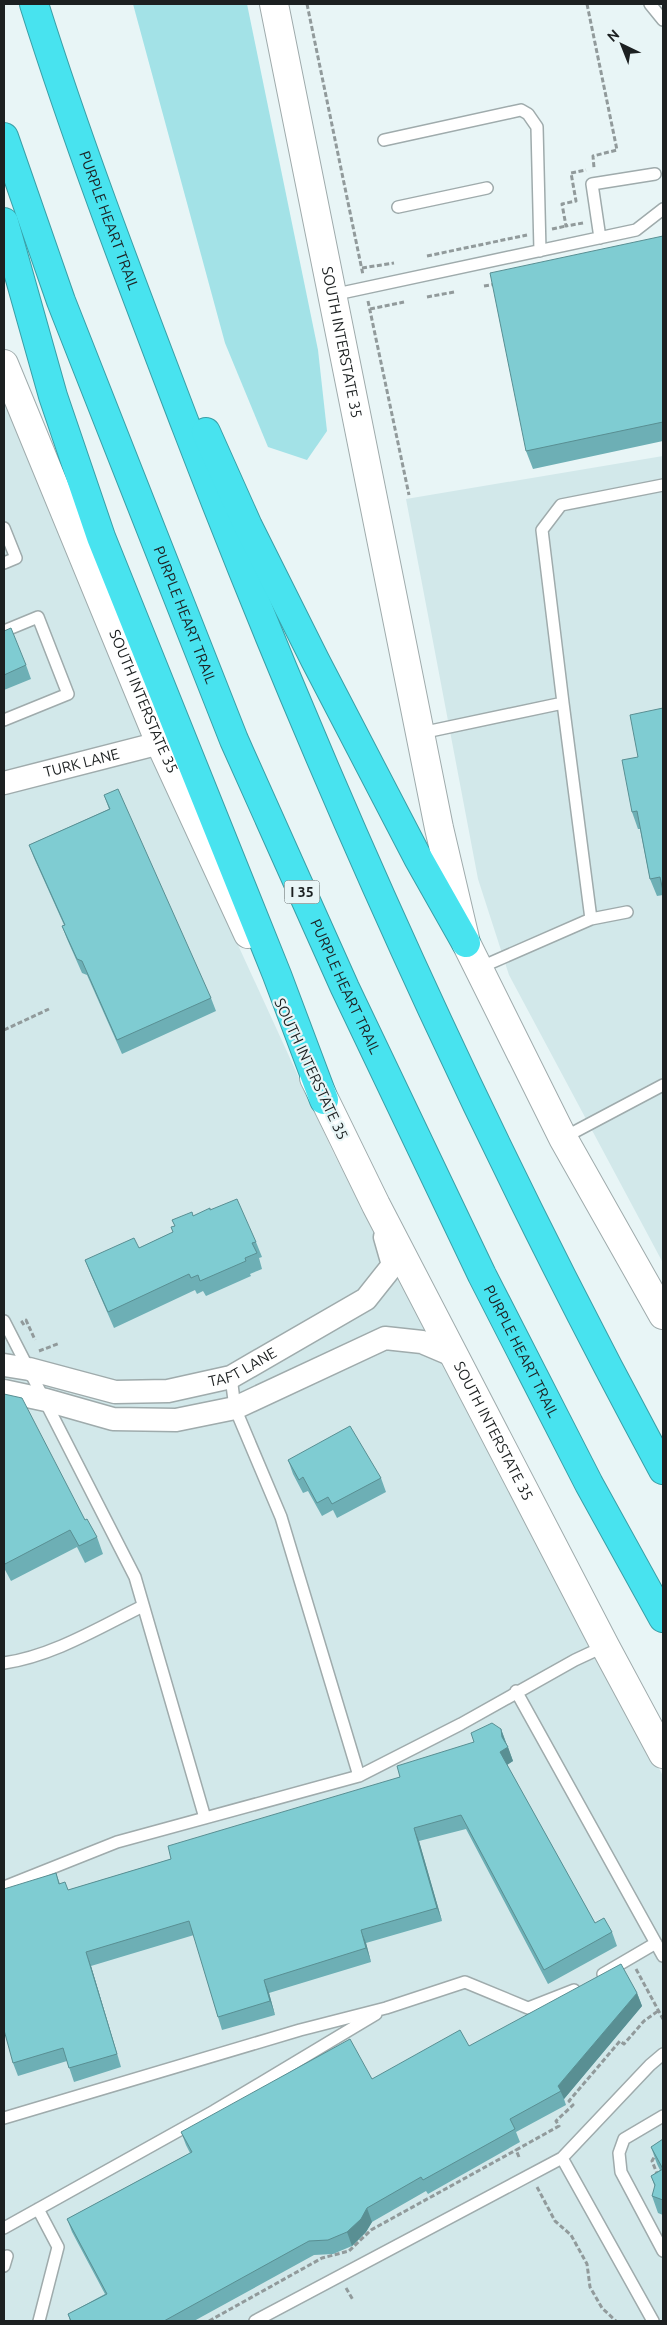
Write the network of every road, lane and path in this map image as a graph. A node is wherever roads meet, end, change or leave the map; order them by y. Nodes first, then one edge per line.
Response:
1 (34, 4) edge
2 (274, 4) edge
3 (307, 4) edge
4 (587, 4) edge
5 (650, 4) edge
6 (663, 20) edge
7 (4, 137) edge
8 (384, 140) dead end
9 (656, 174) dead end
10 (487, 188) dead end
11 (398, 206) dead end
12 (663, 209) edge
13 (4, 222) edge
14 (583, 223) dead end
15 (566, 226) junction
16 (539, 232) junction
17 (600, 238) junction
18 (540, 251) junction
19 (427, 256) dead end
20 (121, 257) junction
21 (394, 263) dead end
22 (362, 268) junction
23 (362, 273) dead end
24 (503, 282) edge
25 (484, 286) dead end
26 (454, 292) dead end
27 (332, 296) junction
28 (427, 297) dead end
29 (404, 302) dead end
30 (4, 364) edge
31 (663, 485) edge
32 (409, 496) dead end
33 (4, 528) edge
34 (4, 563) edge
35 (4, 631) edge
36 (563, 703) junction
37 (4, 720) edge
38 (421, 733) junction
39 (160, 743) junction
40 (4, 783) edge
41 (627, 912) dead end
42 (590, 919) junction
43 (466, 943) junction
44 (479, 968) junction
45 (49, 1009) dead end
46 (4, 1030) edge
47 (663, 1085) edge
48 (324, 1100) junction
49 (563, 1138) junction
50 (376, 1205) junction
51 (663, 1315) edge
52 (4, 1321) edge
53 (35, 1340) dead end
54 (60, 1343) dead end
55 (32, 1344) dead end
56 (455, 1356) junction
57 (31, 1360) junction
58 (4, 1365) edge
59 (230, 1377) junction
60 (4, 1391) edge
61 (46, 1400) junction
62 (235, 1408) junction
63 (663, 1470) edge
64 (143, 1606) junction
65 (663, 1618) edge
66 (605, 1646) junction
67 (4, 1662) edge
68 (516, 1691) junction
69 (663, 1754) edge
70 (359, 1776) junction
71 (205, 1818) junction
72 (4, 1887) edge
73 (656, 1943) junction
74 (663, 1956) edge
75 (634, 1965) dead end
76 (386, 2008) junction
77 (658, 2011) junction
78 (663, 2019) edge
79 (663, 2054) edge
80 (663, 2116) edge
81 (4, 2118) edge
82 (663, 2148) edge
83 (516, 2150) junction
84 (519, 2157) dead end
85 (562, 2158) junction
86 (660, 2179) edge
87 (533, 2182) dead end
88 (38, 2209) junction
89 (4, 2228) edge
90 (663, 2251) edge
91 (328, 2257) junction
92 (331, 2262) dead end
93 (344, 2285) dead end
94 (353, 2300) dead end
95 (39, 2321) edge
96 (209, 2321) edge
97 (255, 2321) edge
98 (616, 2321) edge
99 (653, 2321) edge

1 - 20 highway, PURPLE HEART TRAIL
2 - 27 main road, SOUTH INTERSTATE 35
3 - 22 path
4 - 15 path
5 - 6 lane
7 - 65 highway, PURPLE HEART TRAIL / I 35
8 - 16 lane
9 - 17 lane
10 - 11 lane
12 - 17 lane
13 - 48 highway
14 - 15 path
15 - 16 path
16 - 18 lane
16 - 19 path
17 - 18 lane
18 - 27 lane
20 - 43 highway
20 - 63 highway, PURPLE HEART TRAIL
21 - 22 path
22 - 23 path
24 - 25 path
26 - 28 path
27 - 38 main road, SOUTH INTERSTATE 35
29 - 32 path
30 - 39 main road, SOUTH INTERSTATE 35
31 - 36 lane
33 - 34 lane
35 - 37 lane
36 - 38 lane
36 - 42 lane
38 - 43 main road, SOUTH INTERSTATE 35
39 - 40 street, TURK LANE
39 - 48 main road, SOUTH INTERSTATE 35
41 - 42 lane
42 - 44 lane
43 - 44 main road, SOUTH INTERSTATE 35
44 - 49 main road, SOUTH INTERSTATE 35
45 - 46 path
47 - 49 lane
48 - 50 main road, SOUTH INTERSTATE 35
49 - 51 main road, SOUTH INTERSTATE 35
50 - 56 main road, SOUTH INTERSTATE 35
50 - 59 street, TAFT LANE
52 - 57 lane
53 - 55 path
54 - 57 path
56 - 62 street
56 - 66 main road, SOUTH INTERSTATE 35
57 - 58 street, TAFT LANE
57 - 59 street, TAFT LANE
57 - 61 lane
59 - 62 lane
60 - 61 street
61 - 62 street
61 - 64 lane
62 - 70 lane
64 - 67 lane
64 - 71 lane
66 - 68 lane
66 - 69 main road, SOUTH INTERSTATE 35
68 - 70 lane
68 - 73 lane
70 - 71 lane
71 - 72 lane
73 - 74 lane
73 - 76 lane
75 - 77 path
76 - 81 lane
76 - 88 lane
77 - 78 path
77 - 83 path
79 - 85 lane
80 - 90 lane
82 - 86 path
83 - 84 path
83 - 91 path
85 - 97 lane
85 - 99 lane
87 - 98 path
88 - 89 lane
88 - 95 lane
91 - 92 path
91 - 96 path
93 - 94 path

